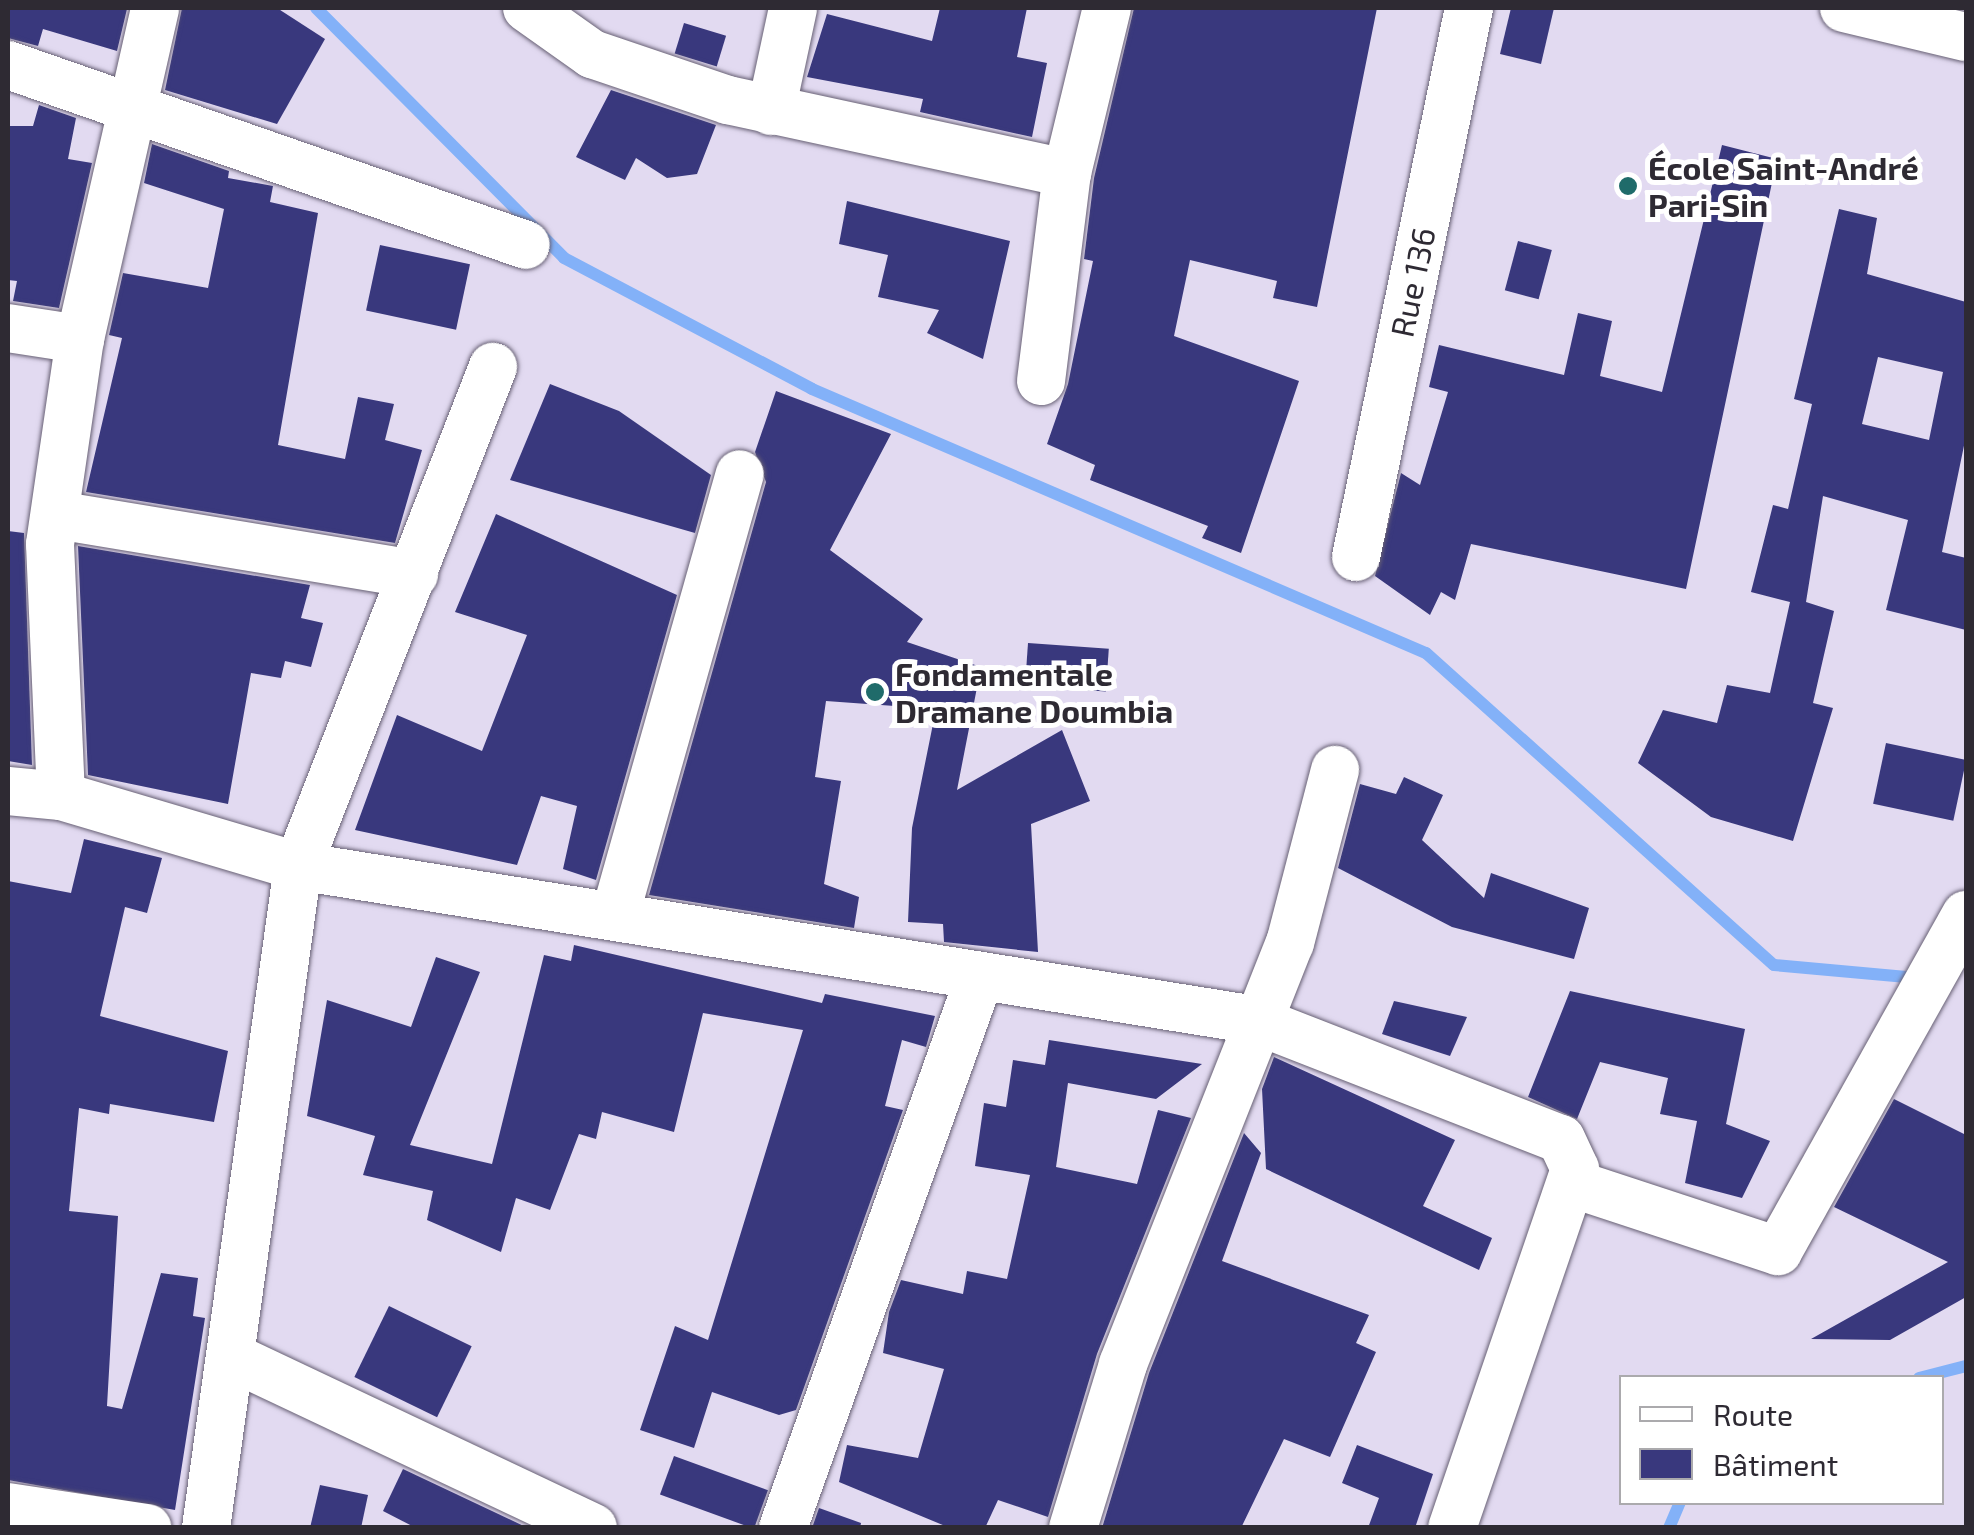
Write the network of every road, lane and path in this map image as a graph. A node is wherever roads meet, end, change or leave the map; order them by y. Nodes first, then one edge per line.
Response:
1 (155, 8) edge
2 (527, 8) edge
3 (793, 8) edge
4 (1107, 8) edge
5 (1469, 8) edge
6 (1844, 8) edge
7 (1966, 37) edge
8 (8, 65) edge
9 (135, 105) junction
10 (771, 111) junction
11 (1067, 173) junction
12 (526, 245) dead end
13 (8, 328) edge
14 (80, 339) junction
15 (493, 367) dead end
16 (1041, 381) dead end
17 (740, 474) dead end
18 (57, 514) junction
19 (1356, 557) dead end
20 (414, 574) junction
21 (1336, 770) dead end
22 (8, 791) edge
23 (61, 796) junction
24 (298, 866) junction
25 (615, 915) junction
26 (1966, 915) edge
27 (980, 979) junction
28 (1254, 1020) junction
29 (1571, 1184) junction
30 (234, 1358) junction
31 (8, 1507) edge
32 (147, 1528) edge
33 (206, 1528) edge
34 (593, 1528) edge
35 (783, 1528) edge
36 (1074, 1528) edge
37 (1452, 1528) edge

1 - 9 street
2 - 10 street
3 - 10 street
4 - 11 street
5 - 19 street, Rue 136
6 - 7 street
8 - 9 street
9 - 12 street
9 - 14 street
10 - 11 street
11 - 16 street
13 - 14 street
14 - 18 street
15 - 20 street
17 - 25 street
18 - 20 street
18 - 23 street
20 - 24 street
21 - 28 street
22 - 23 street
23 - 24 street
24 - 25 street
24 - 30 street
25 - 27 street
26 - 29 street
27 - 28 street
27 - 35 street
28 - 29 street
28 - 36 street
29 - 37 street
30 - 33 street
30 - 34 street
31 - 32 street

